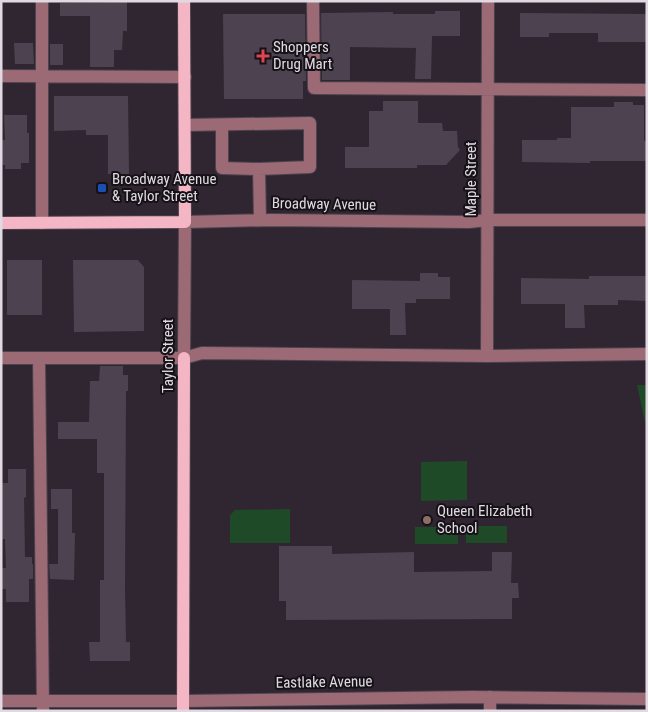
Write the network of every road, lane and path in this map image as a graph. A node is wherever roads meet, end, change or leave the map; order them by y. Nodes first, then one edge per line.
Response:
1 (42, 1) edge
2 (184, 1) edge
3 (313, 1) edge
4 (488, 1) edge
5 (1, 76) edge
6 (43, 76) junction
7 (185, 77) junction
8 (488, 90) junction
9 (647, 90) edge
10 (185, 125) junction
11 (222, 125) junction
12 (259, 169) junction
13 (260, 220) junction
14 (487, 220) junction
15 (647, 220) edge
16 (185, 222) junction
17 (1, 223) edge
18 (42, 223) junction
19 (647, 354) edge
20 (486, 356) junction
21 (1, 358) edge
22 (39, 358) junction
23 (184, 358) junction
24 (490, 697) junction
25 (647, 699) edge
26 (1, 700) edge
27 (339, 704) edge
28 (43, 705) edge
29 (626, 705) edge
30 (183, 706) edge
31 (490, 711) edge

1 - 6 street
2 - 7 main road, Taylor Street
3 - 8 street
4 - 8 street, Maple Street
5 - 6 street
6 - 7 street
6 - 18 street
7 - 10 main road, Taylor Street
8 - 9 street
8 - 14 street, Maple Street
10 - 11 street
10 - 16 main road, Taylor Street
11 - 12 street
11 - 12 street
12 - 13 street
13 - 14 street, Broadway Avenue
13 - 16 street, Broadway Avenue
14 - 15 street, Broadway Avenue
14 - 20 street, Maple Street
16 - 18 main road, Broadway Avenue
16 - 23 street, Taylor Street
17 - 18 main road, Broadway Avenue
19 - 20 street
20 - 23 street
21 - 22 street
22 - 23 street
22 - 28 street
23 - 30 main road, Taylor Street
24 - 27 street, Eastlake Avenue
24 - 29 street, Eastlake Avenue
24 - 31 street
25 - 29 street, Eastlake Avenue
26 - 28 street, Eastlake Avenue
27 - 30 street, Eastlake Avenue
28 - 30 street, Eastlake Avenue

